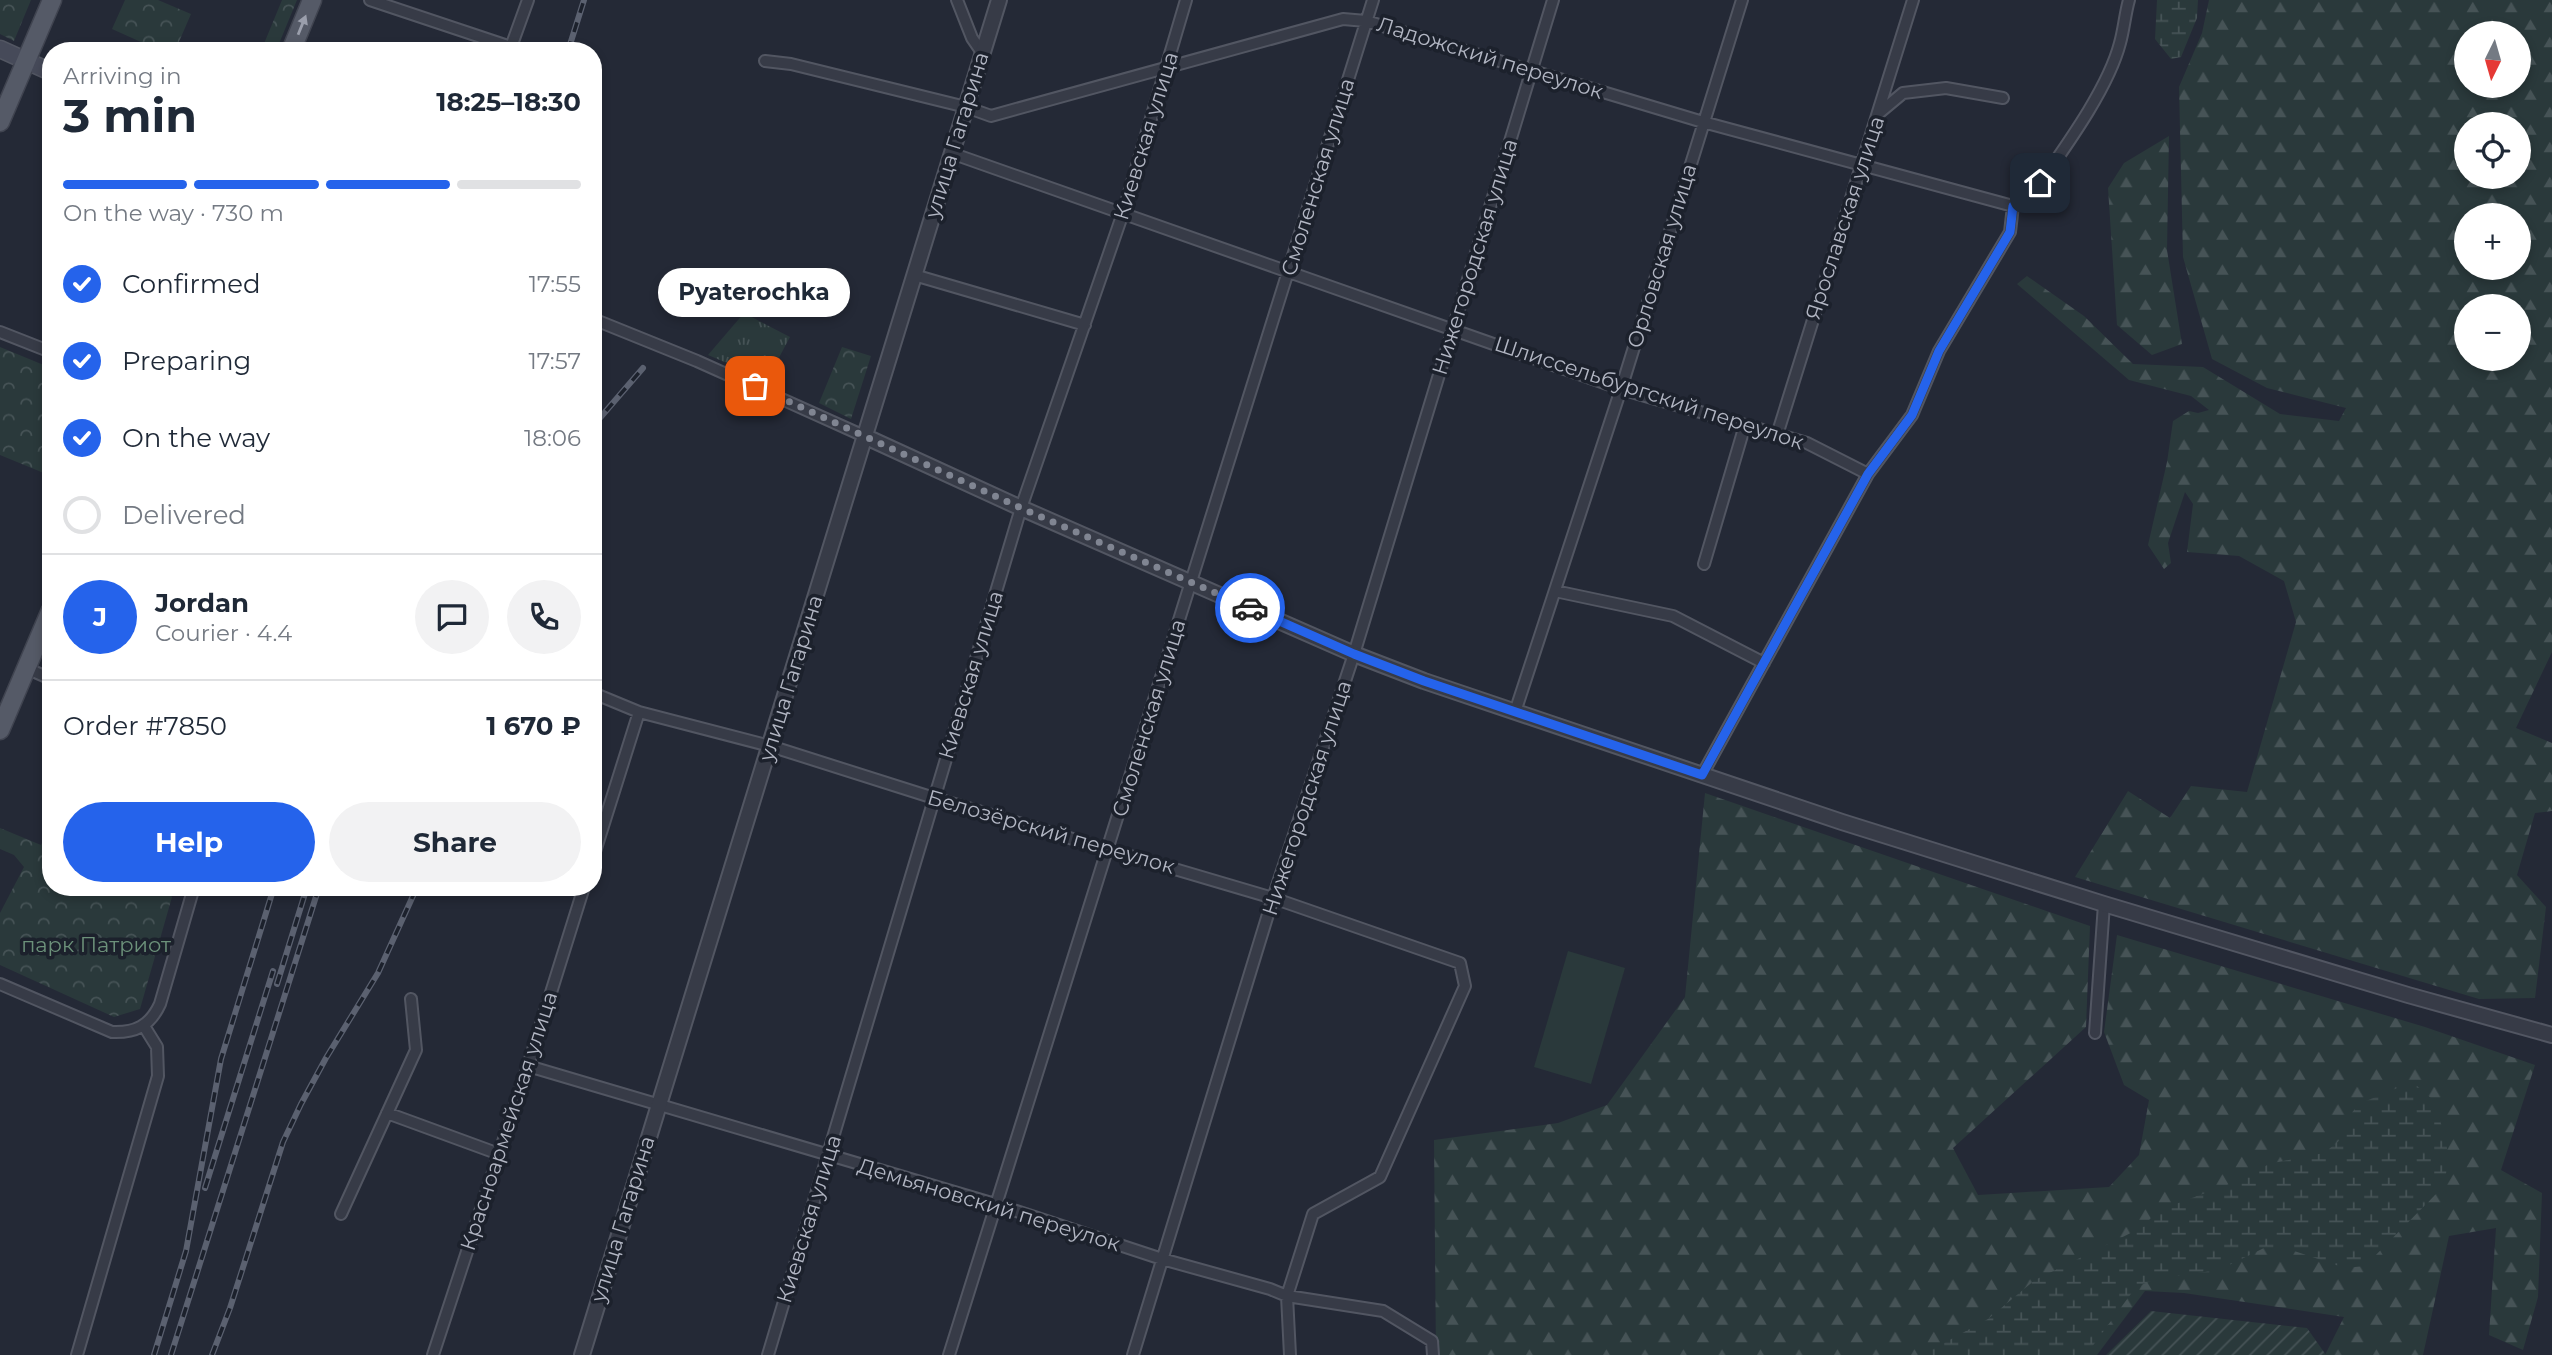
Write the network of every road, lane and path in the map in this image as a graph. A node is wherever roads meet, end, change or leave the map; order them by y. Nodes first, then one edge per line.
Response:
1 (52, 0) edge
2 (312, 0) edge
3 (370, 0) edge
4 (528, 0) edge
5 (957, 0) edge
6 (999, 0) edge
7 (1186, 0) edge
8 (1373, 0) edge
9 (1553, 0) edge
10 (1742, 0) edge
11 (1913, 0) edge
12 (2129, 0) edge
13 (1366, 21) junction
14 (295, 42) edge
15 (495, 42) edge
16 (512, 42) edge
17 (0, 49) edge
18 (983, 54) junction
19 (765, 61) dead end
20 (27, 62) junction
21 (42, 68) edge
22 (1167, 68) junction
23 (1531, 69) junction
24 (2003, 98) dead end
25 (966, 107) junction
26 (1878, 113) junction
27 (0, 122) edge
28 (1703, 122) junction
29 (951, 153) junction
30 (1861, 166) junction
31 (2013, 206) junction
32 (1123, 213) junction
33 (1289, 272) junction
34 (914, 275) junction
35 (602, 323) edge
36 (1085, 325) junction
37 (1454, 329) junction
38 (0, 332) edge
39 (42, 348) edge
40 (1621, 389) junction
41 (1745, 425) junction
42 (1777, 435) junction
43 (864, 436) junction
44 (1868, 474) junction
45 (1021, 508) junction
46 (1704, 564) dead end
47 (1191, 582) junction
48 (1555, 591) junction
49 (42, 631) edge
50 (1354, 654) junction
51 (1764, 663) junction
52 (26, 668) junction
53 (42, 675) edge
54 (602, 697) edge
55 (639, 712) junction
56 (1515, 712) junction
57 (0, 730) edge
58 (770, 746) junction
59 (1702, 775) junction
60 (934, 798) junction
61 (602, 829) edge
62 (1108, 849) junction
63 (191, 896) edge
64 (581, 896) edge
65 (1273, 898) junction
66 (2104, 904) junction
67 (0, 984) edge
68 (411, 999) dead end
69 (145, 1026) junction
70 (2095, 1033) dead end
71 (2552, 1035) edge
72 (528, 1066) junction
73 (658, 1105) junction
74 (387, 1113) junction
75 (499, 1154) junction
76 (828, 1156) junction
77 (995, 1204) junction
78 (341, 1214) dead end
79 (1162, 1259) junction
80 (1287, 1296) junction
81 (77, 1355) edge
82 (433, 1355) edge
83 (582, 1355) edge
84 (768, 1355) edge
85 (949, 1355) edge
86 (1133, 1355) edge
87 (1290, 1355) edge
88 (1433, 1355) edge

1 - 20 main road
14 -> 2 main road
3 - 15 street
4 - 16 street
5 - 18 street
6 - 18 street, улица Гагарина
7 - 22 street, Киевская улица
8 - 13 street, Смоленская улица
9 - 23 street, Нижегородская улица
10 - 28 street, Орловская улица
11 - 26 street, Ярославская улица
12 - 31 street
13 - 22 street, Ладожский переулок
13 - 23 street, Ладожский переулок
13 - 33 street, Смоленская улица
17 - 20 main road
18 - 25 street, улица Гагарина
19 - 25 street, Ладожский переулок
20 - 21 main road
20 - 27 main road
22 - 25 street, Ладожский переулок
22 - 32 street, Киевская улица
23 - 28 street, Ладожский переулок
23 - 37 street, Нижегородская улица
24 - 26 street
25 - 29 street, улица Гагарина
26 - 30 street, Ярославская улица
28 - 30 street, Ладожский переулок
28 - 40 street, Орловская улица
29 - 32 street, Шлиссельбургский переулок
29 - 34 street, улица Гагарина
30 - 31 street, Ладожский переулок
30 - 42 street, Ярославская улица
31 - 44 street
32 - 33 street, Шлиссельбургский переулок
32 - 36 street, Киевская улица
33 - 37 street, Шлиссельбургский переулок
33 - 47 street, Смоленская улица
34 - 36 street
34 - 43 street, улица Гагарина
35 - 43 street
36 - 45 street, Киевская улица
37 - 40 street, Шлиссельбургский переулок
37 - 50 street, Нижегородская улица
38 - 39 street
40 - 41 street, Шлиссельбургский переулок
40 - 48 street, Орловская улица
41 - 42 street, Шлиссельбургский переулок
41 - 46 street
42 - 44 street, Шлиссельбургский переулок
43 - 45 street
43 - 58 street, улица Гагарина
44 - 51 street
45 - 47 street
45 - 60 street, Киевская улица
47 - 50 street
47 - 62 street, Смоленская улица
48 - 51 street
48 - 56 street, Орловская улица
49 - 52 main road
50 - 56 street
50 - 65 street, Нижегородская улица
51 - 59 street
52 - 53 street
52 - 57 main road
54 - 55 street, Белозёрский переулок
55 - 58 street, Белозёрский переулок
55 - 61 street
56 - 59 street
58 - 60 street, Белозёрский переулок
58 - 73 street, улица Гагарина
59 - 66 street
60 - 62 street, Белозёрский переулок
60 - 76 street, Киевская улица
62 - 65 street, Белозёрский переулок
62 - 77 street, Смоленская улица
63 - 69 street
64 - 72 street, Красноармейская улица
65 - 79 street, Нижегородская улица
65 - 80 street, Белозёрский переулок
66 - 70 street
66 - 71 street
67 - 69 street
68 - 74 street
69 - 81 street
72 - 73 street, Демьяновский переулок
72 - 75 street, Красноармейская улица
73 - 76 street, Демьяновский переулок
73 - 83 street, улица Гагарина
74 - 75 street
74 - 78 street
75 - 82 street, Красноармейская улица
76 - 77 street, Демьяновский переулок
76 - 84 street, Киевская улица
77 - 79 street, Демьяновский переулок
77 - 85 street, Смоленская улица
79 - 80 street, Демьяновский переулок
79 - 86 street, Нижегородская улица
80 - 87 street
80 - 88 street, Демьяновский переулок

